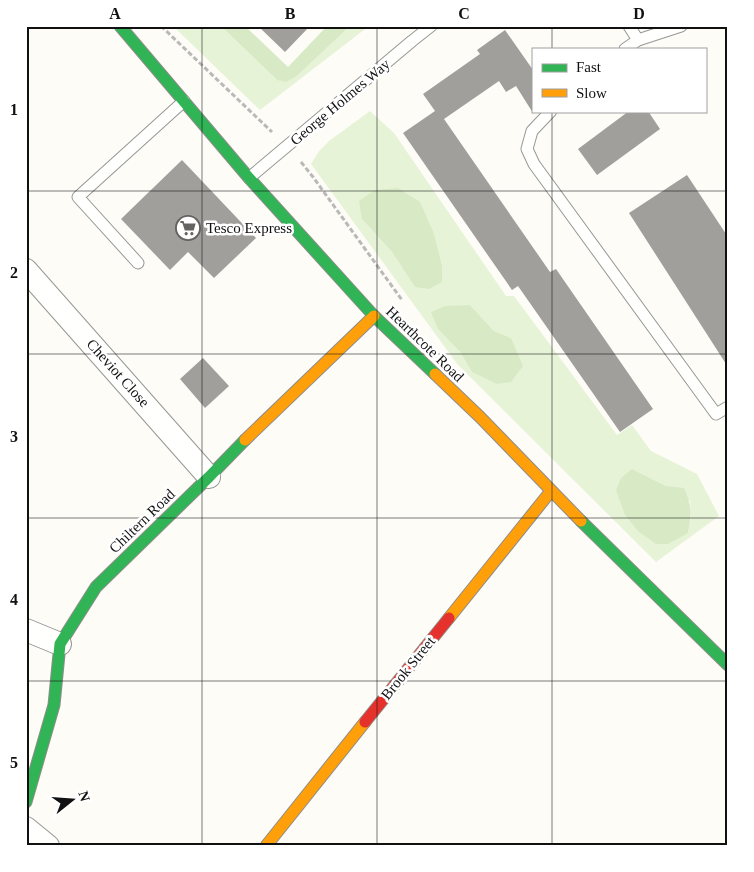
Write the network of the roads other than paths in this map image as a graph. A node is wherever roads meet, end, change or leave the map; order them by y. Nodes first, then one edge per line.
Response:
1 (120, 26) edge
2 (431, 26) edge
3 (629, 26) edge
4 (681, 26) edge
5 (638, 40) junction
6 (626, 48) edge
7 (184, 102) junction
8 (550, 112) edge
9 (249, 178) junction
10 (138, 263) dead end
11 (26, 270) edge
12 (374, 316) junction
13 (728, 407) edge
14 (209, 476) junction
15 (551, 491) junction
16 (26, 630) edge
17 (60, 644) junction
18 (728, 665) edge
19 (26, 802) edge
20 (26, 828) edge
21 (48, 846) edge
22 (266, 846) edge

1 - 7 street, Hearthcote Road
2 - 9 lane, George Holmes Way
3 - 5 lane
4 - 5 lane
5 - 6 lane
7 - 9 street, Hearthcote Road
7 - 10 lane
8 - 13 lane
9 - 12 street, Hearthcote Road
11 - 14 street, Cheviot Close
12 - 14 street, Chiltern Road
12 - 15 street, Hearthcote Road
14 - 17 street, Chiltern Road
15 - 18 street, Hearthcote Road
15 - 22 street, Brook Street
16 - 17 street
17 - 19 street, Chiltern Road
20 - 21 street

